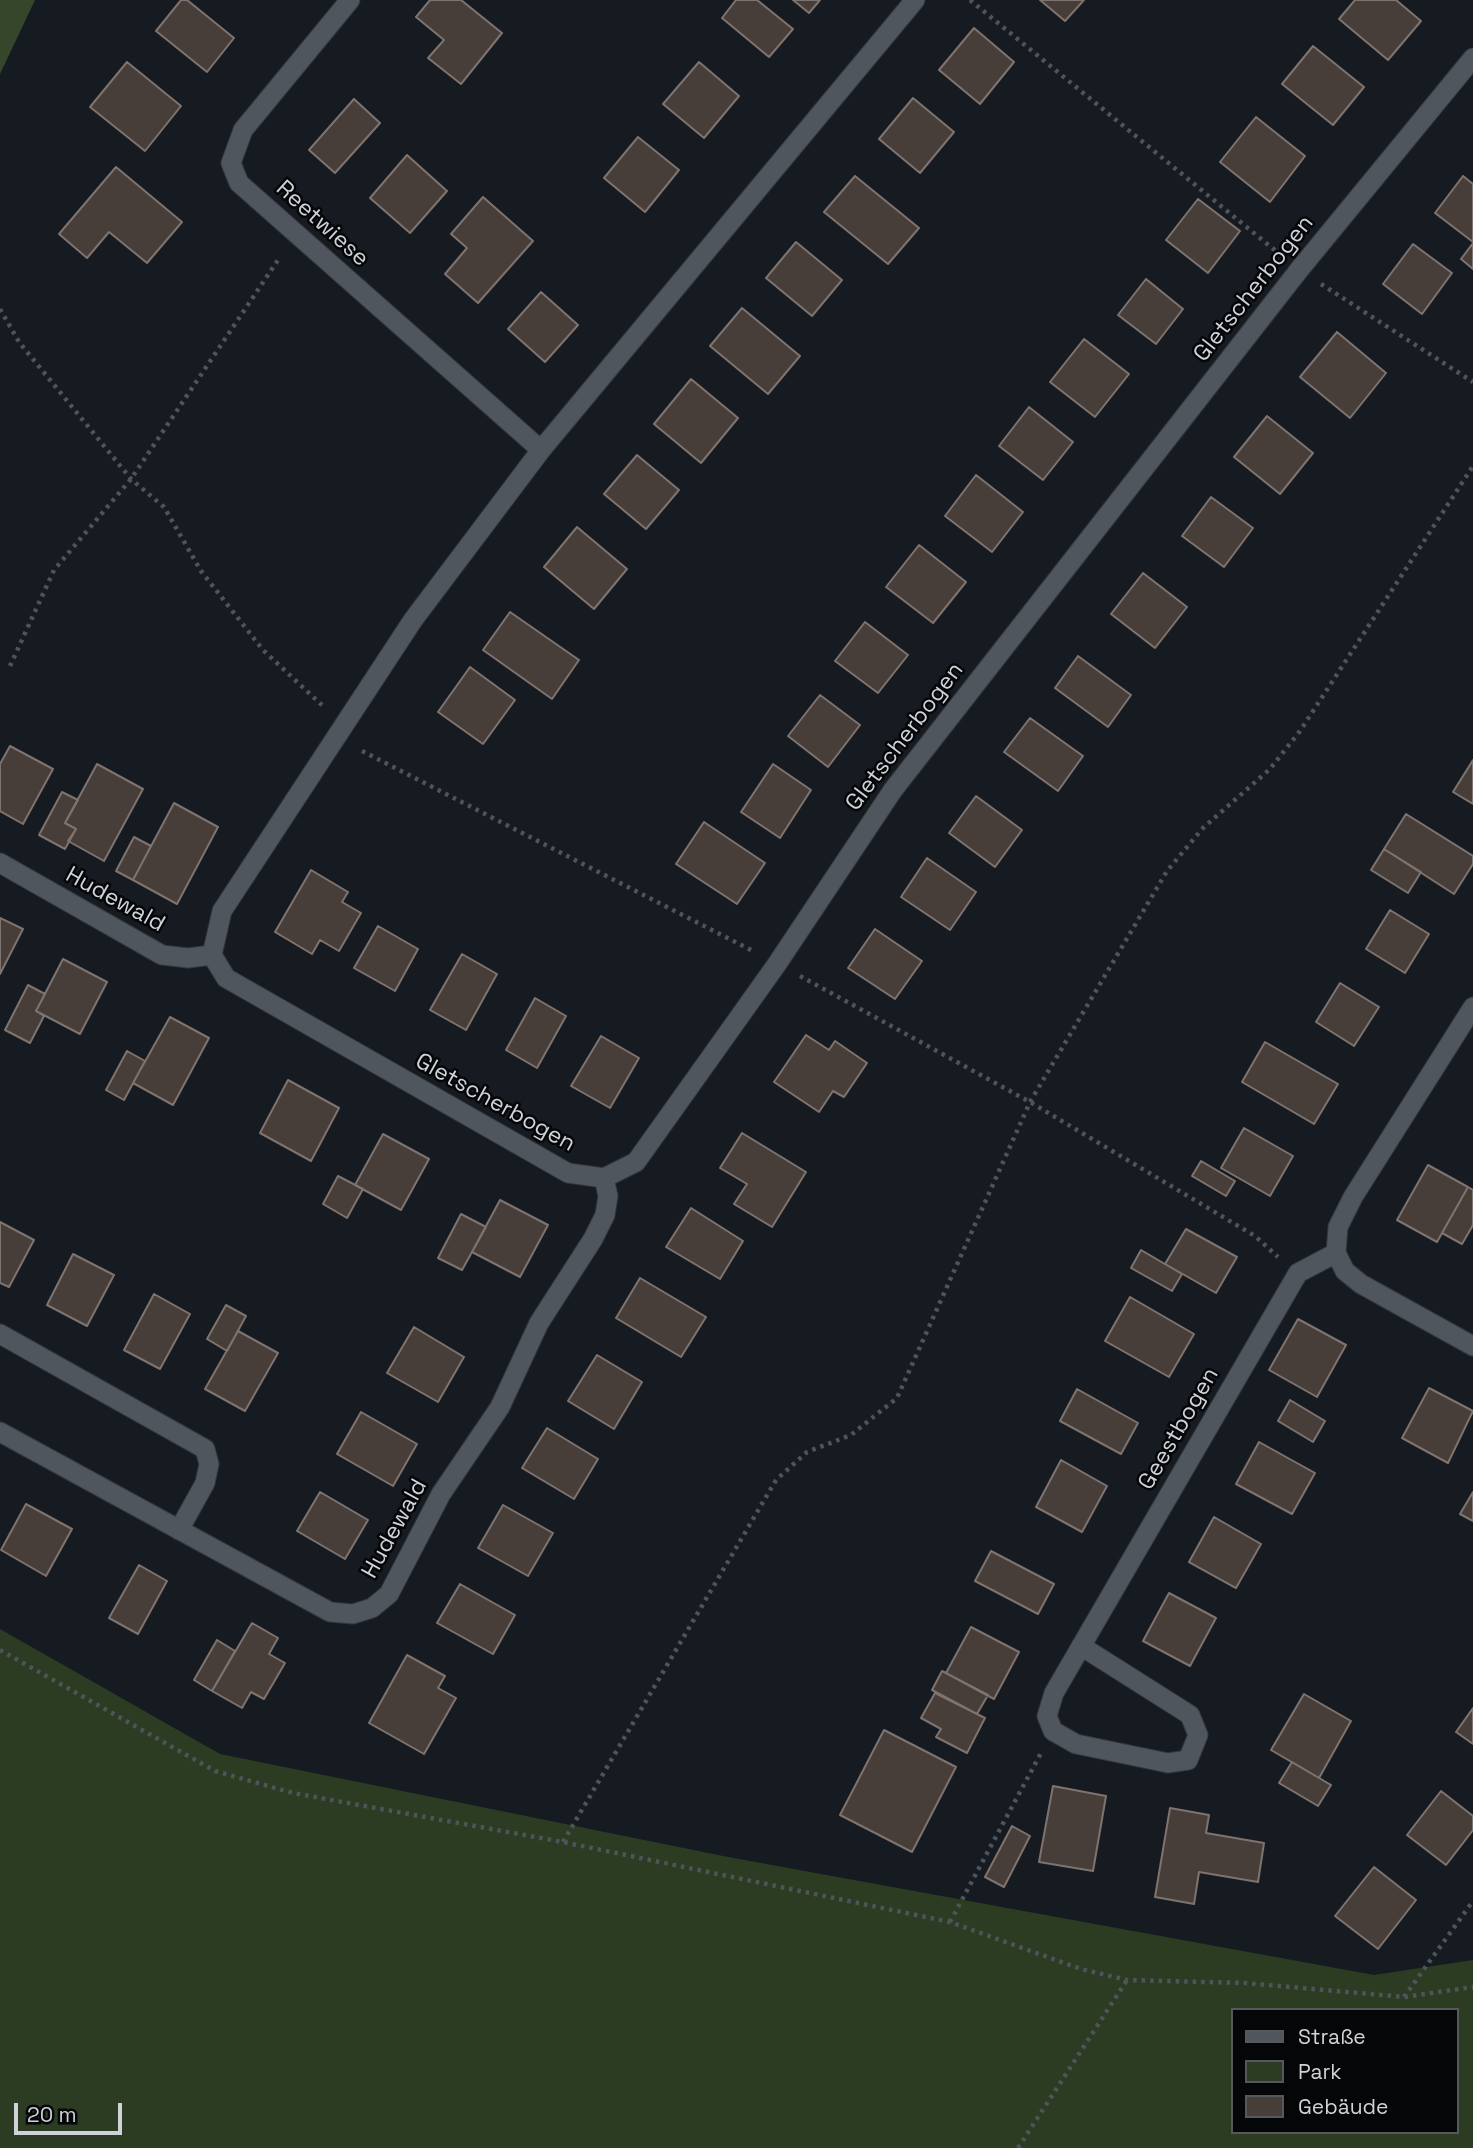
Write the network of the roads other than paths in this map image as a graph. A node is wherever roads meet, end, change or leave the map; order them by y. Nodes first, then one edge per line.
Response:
1 (350, 0) edge
2 (915, 0) edge
3 (1473, 58) edge
4 (541, 450) junction
5 (0, 863) edge
6 (212, 955) junction
7 (1473, 1007) edge
8 (604, 1178) junction
9 (1336, 1253) junction
10 (0, 1334) edge
11 (1473, 1346) edge
12 (0, 1432) edge
13 (179, 1530) junction
14 (1081, 1646) junction

1 - 4 street, Reetwiese
2 - 4 street
3 - 8 street, Gletscherbogen
4 - 6 street
5 - 6 street, Hudewald
6 - 8 street, Gletscherbogen
7 - 9 street
8 - 13 street, Hudewald
9 - 11 street
9 - 14 street, Geestbogen
10 - 13 street
12 - 13 street, Hudewald
14 - 14 street, Geestbogen

